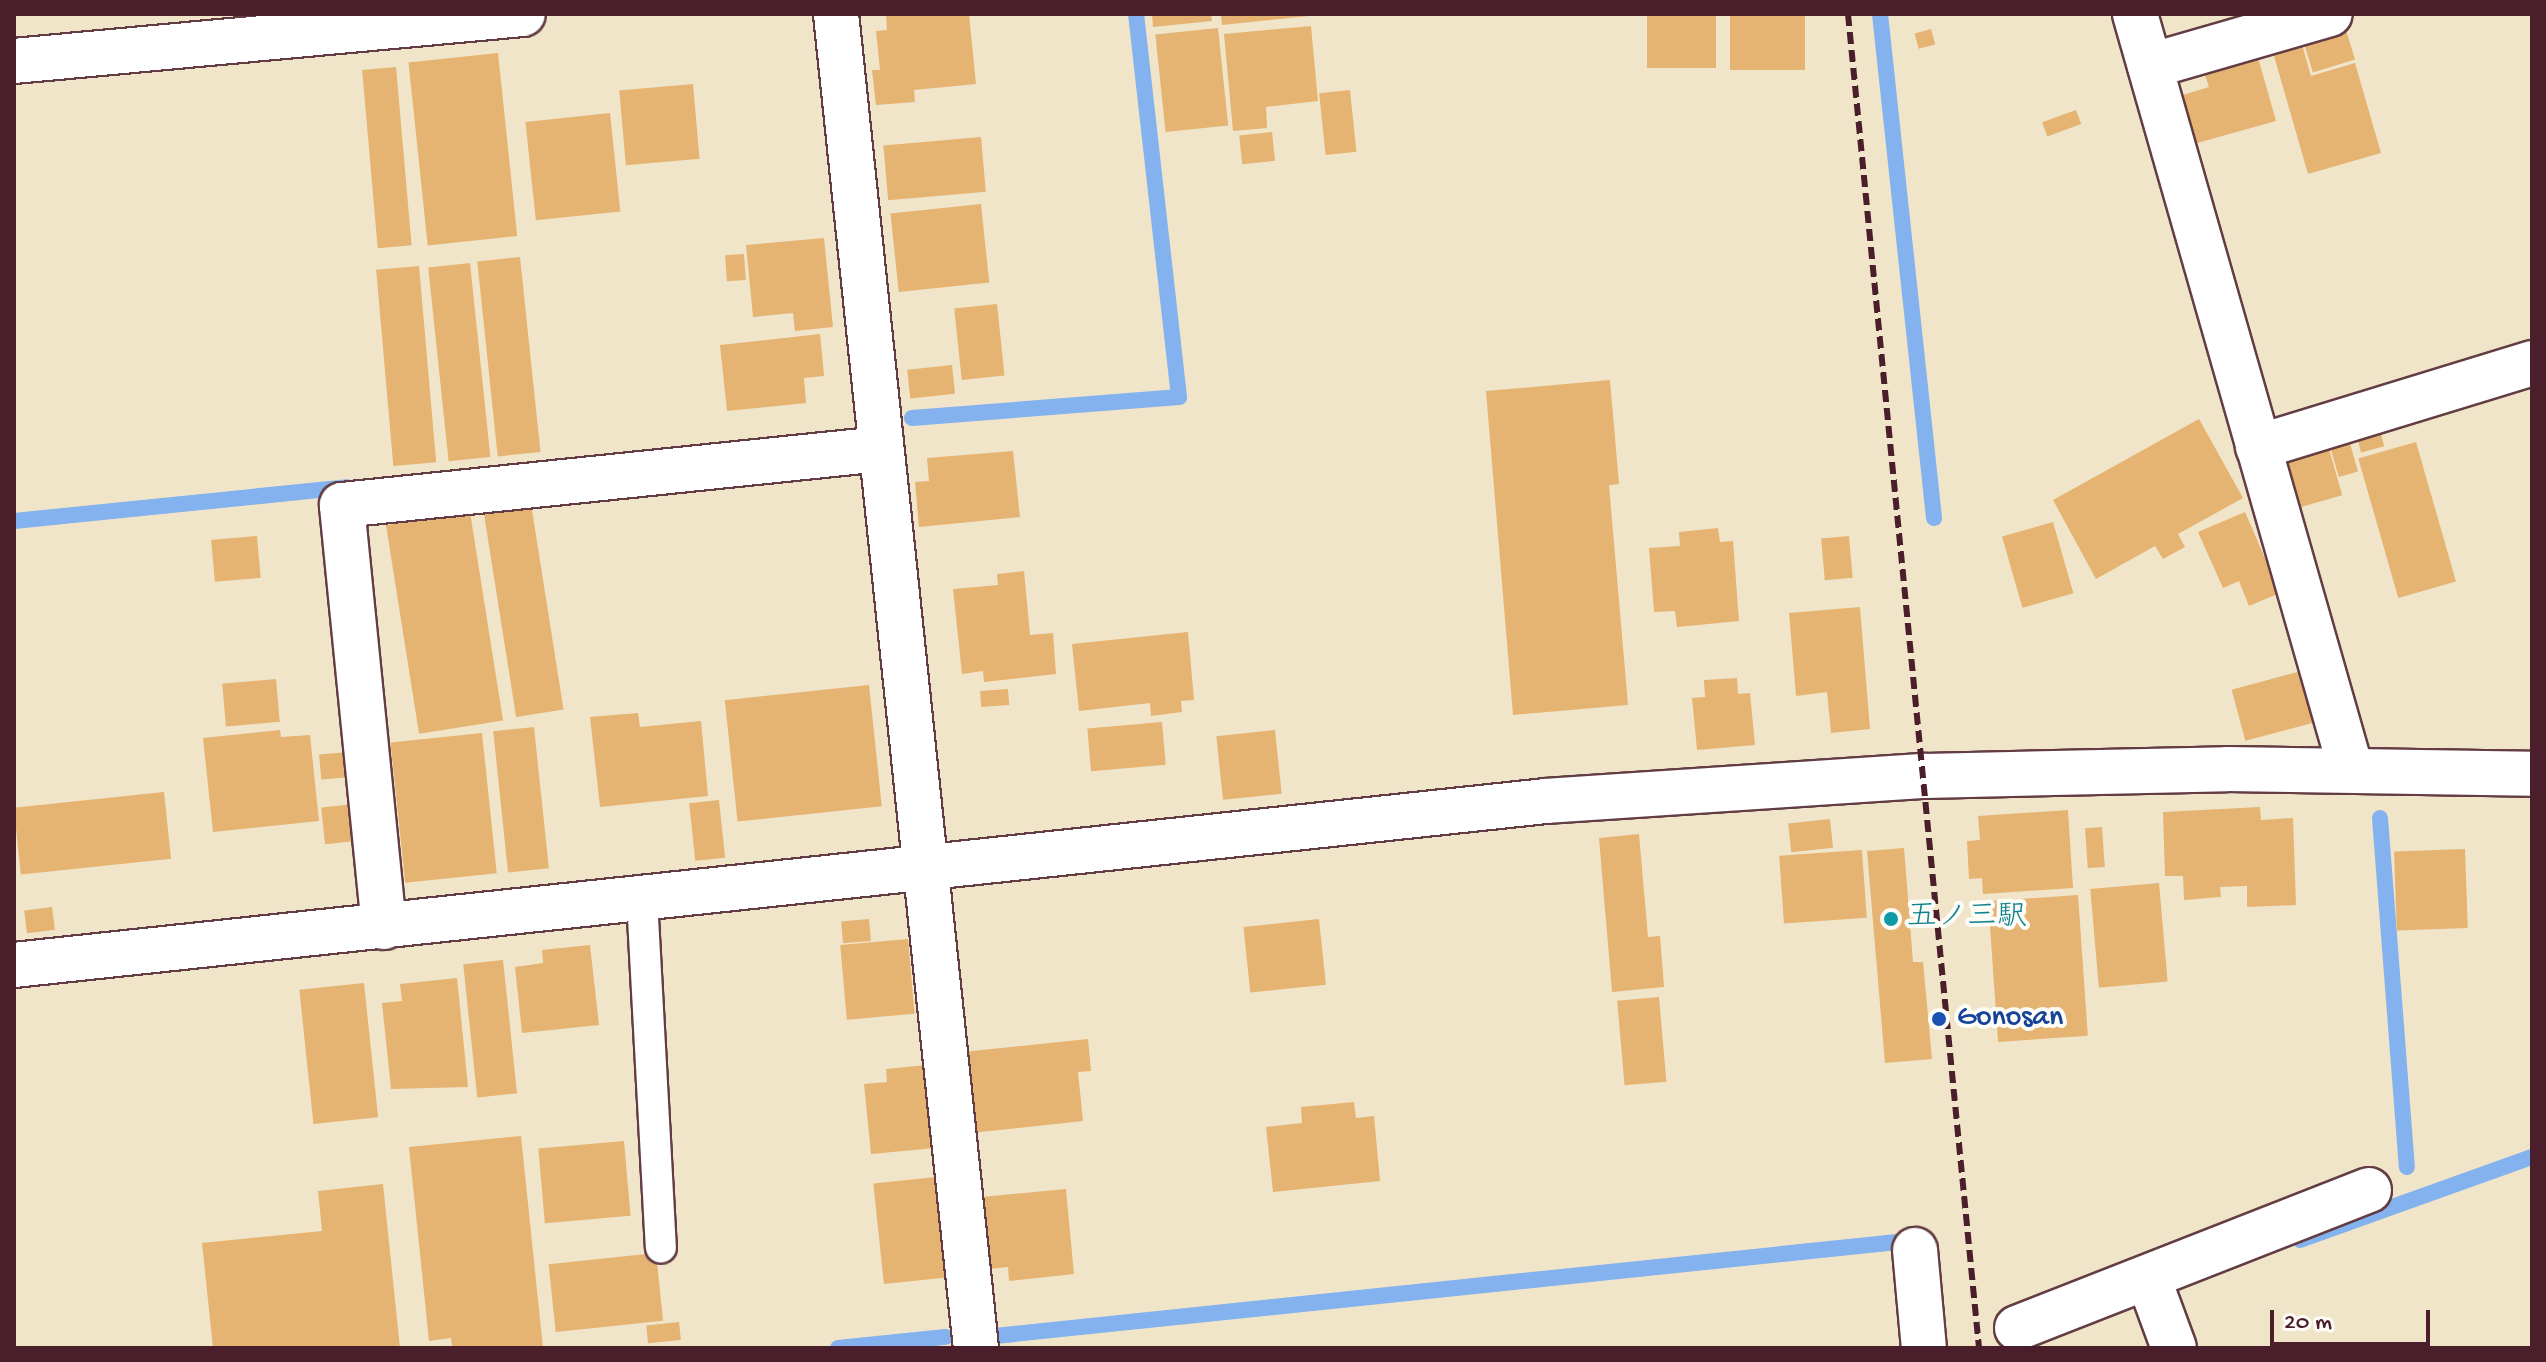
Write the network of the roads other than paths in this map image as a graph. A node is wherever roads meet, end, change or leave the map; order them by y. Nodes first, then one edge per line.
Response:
1 (523, 14) edge
2 (836, 14) edge
3 (2135, 14) edge
4 (2330, 14) edge
5 (14, 61) edge
6 (2150, 66) junction
7 (2532, 363) edge
8 (2258, 447) junction
9 (881, 449) junction
10 (2351, 770) junction
11 (2532, 774) edge
12 (925, 870) junction
13 (642, 899) junction
14 (384, 927) junction
15 (14, 965) edge
16 (2369, 1190) dead end
17 (661, 1247) dead end
18 (1915, 1250) dead end
19 (2149, 1280) junction
20 (2017, 1328) dead end
21 (976, 1348) edge
22 (1924, 1348) edge
23 (2174, 1348) edge

1 - 5 street
2 - 9 street
3 - 6 street
4 - 6 street
6 - 8 street
7 - 8 street
8 - 10 street
9 - 12 street
9 - 14 street
10 - 11 street
10 - 12 street
12 - 13 street
12 - 21 street
13 - 14 street
13 - 17 lane
14 - 15 street
16 - 19 street
18 - 22 street
19 - 20 street
19 - 23 street

